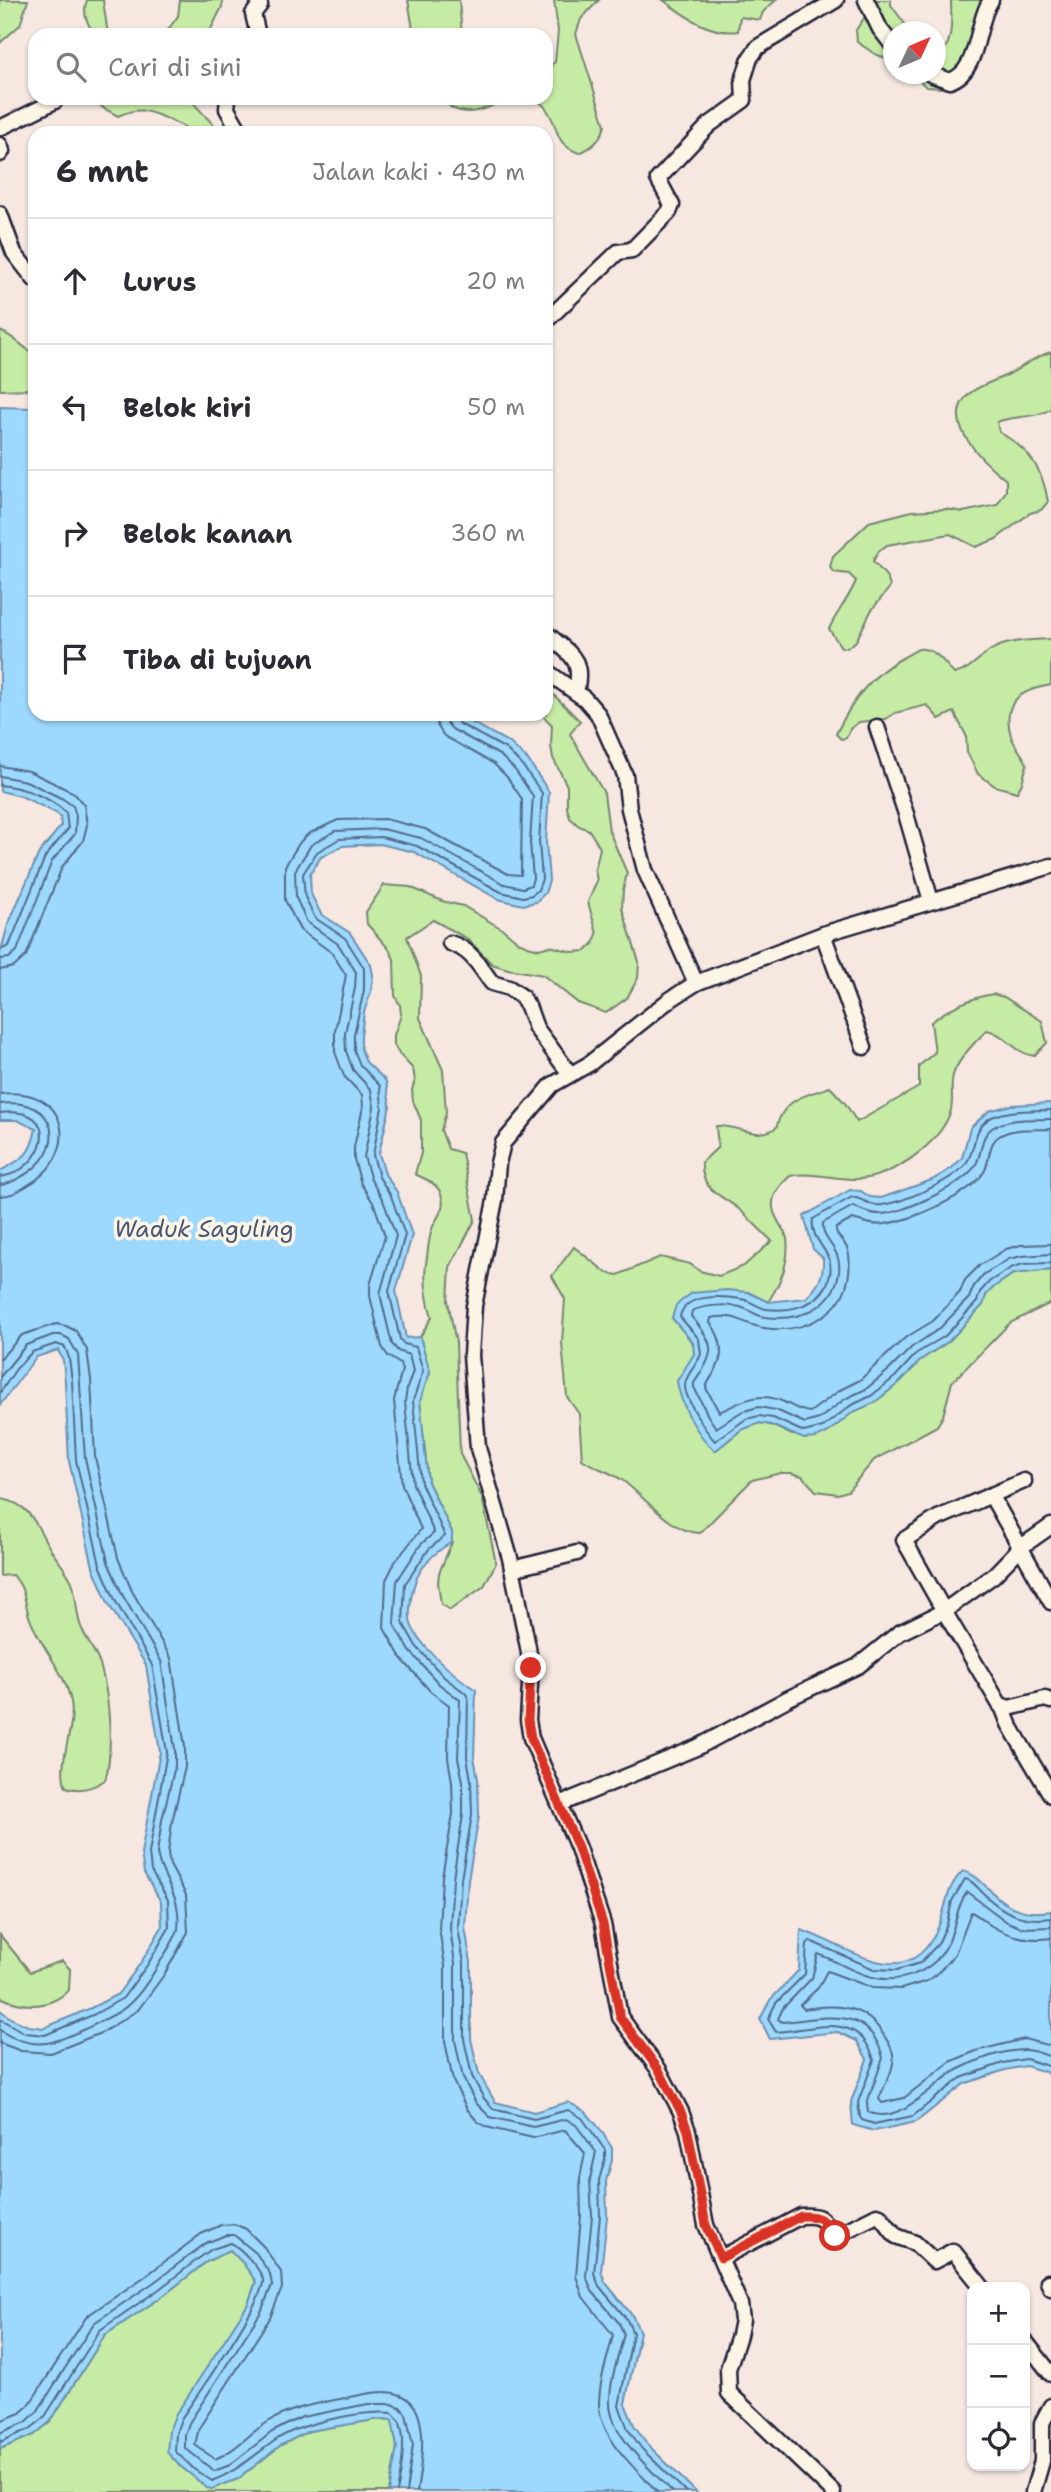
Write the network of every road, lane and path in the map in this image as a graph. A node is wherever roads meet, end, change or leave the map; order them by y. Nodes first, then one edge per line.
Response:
1 (258, 0) edge
2 (836, 0) edge
3 (866, 0) edge
4 (991, 0) edge
5 (256, 28) edge
6 (883, 33) edge
7 (946, 80) edge
8 (47, 105) edge
9 (227, 105) edge
10 (237, 126) edge
11 (0, 128) edge
12 (0, 145) edge
13 (0, 154) edge
14 (0, 214) edge
15 (28, 271) edge
16 (553, 314) edge
17 (553, 640) edge
18 (553, 676) edge
19 (576, 692) junction
20 (877, 727) dead end
21 (1051, 866) edge
22 (932, 901) junction
23 (823, 934) junction
24 (450, 943) dead end
25 (696, 983) junction
26 (863, 1047) dead end
27 (570, 1074) junction
28 (1024, 1482) dead end
29 (991, 1495) junction
30 (1051, 1526) edge
31 (1021, 1547) junction
32 (578, 1553) dead end
33 (512, 1569) junction
34 (1051, 1602) edge
35 (944, 1611) junction
36 (1051, 1700) edge
37 (1002, 1706) junction
38 (1051, 1795) edge
39 (560, 1804) junction
40 (721, 2258) junction
41 (978, 2282) edge
42 (1028, 2345) edge
43 (1051, 2374) edge
44 (1051, 2406) edge
45 (833, 2492) edge
46 (1033, 2492) edge

1 - 5 street
2 - 16 street
3 - 6 street
4 - 7 street
8 - 11 street
9 - 10 street
12 - 13 street
14 - 15 street
17 - 19 street
18 - 19 street
19 - 25 street
20 - 22 street
21 - 22 street
22 - 23 street
23 - 25 street
23 - 26 street
24 - 27 street
25 - 27 street
27 - 33 street
28 - 29 street
29 - 31 street
29 - 35 street
30 - 31 street
31 - 34 street
31 - 35 street
32 - 33 street
33 - 39 street
35 - 37 street
35 - 39 street
36 - 37 street
37 - 38 street
39 - 40 street
40 - 41 street
40 - 45 street
42 - 43 street
44 - 46 street

